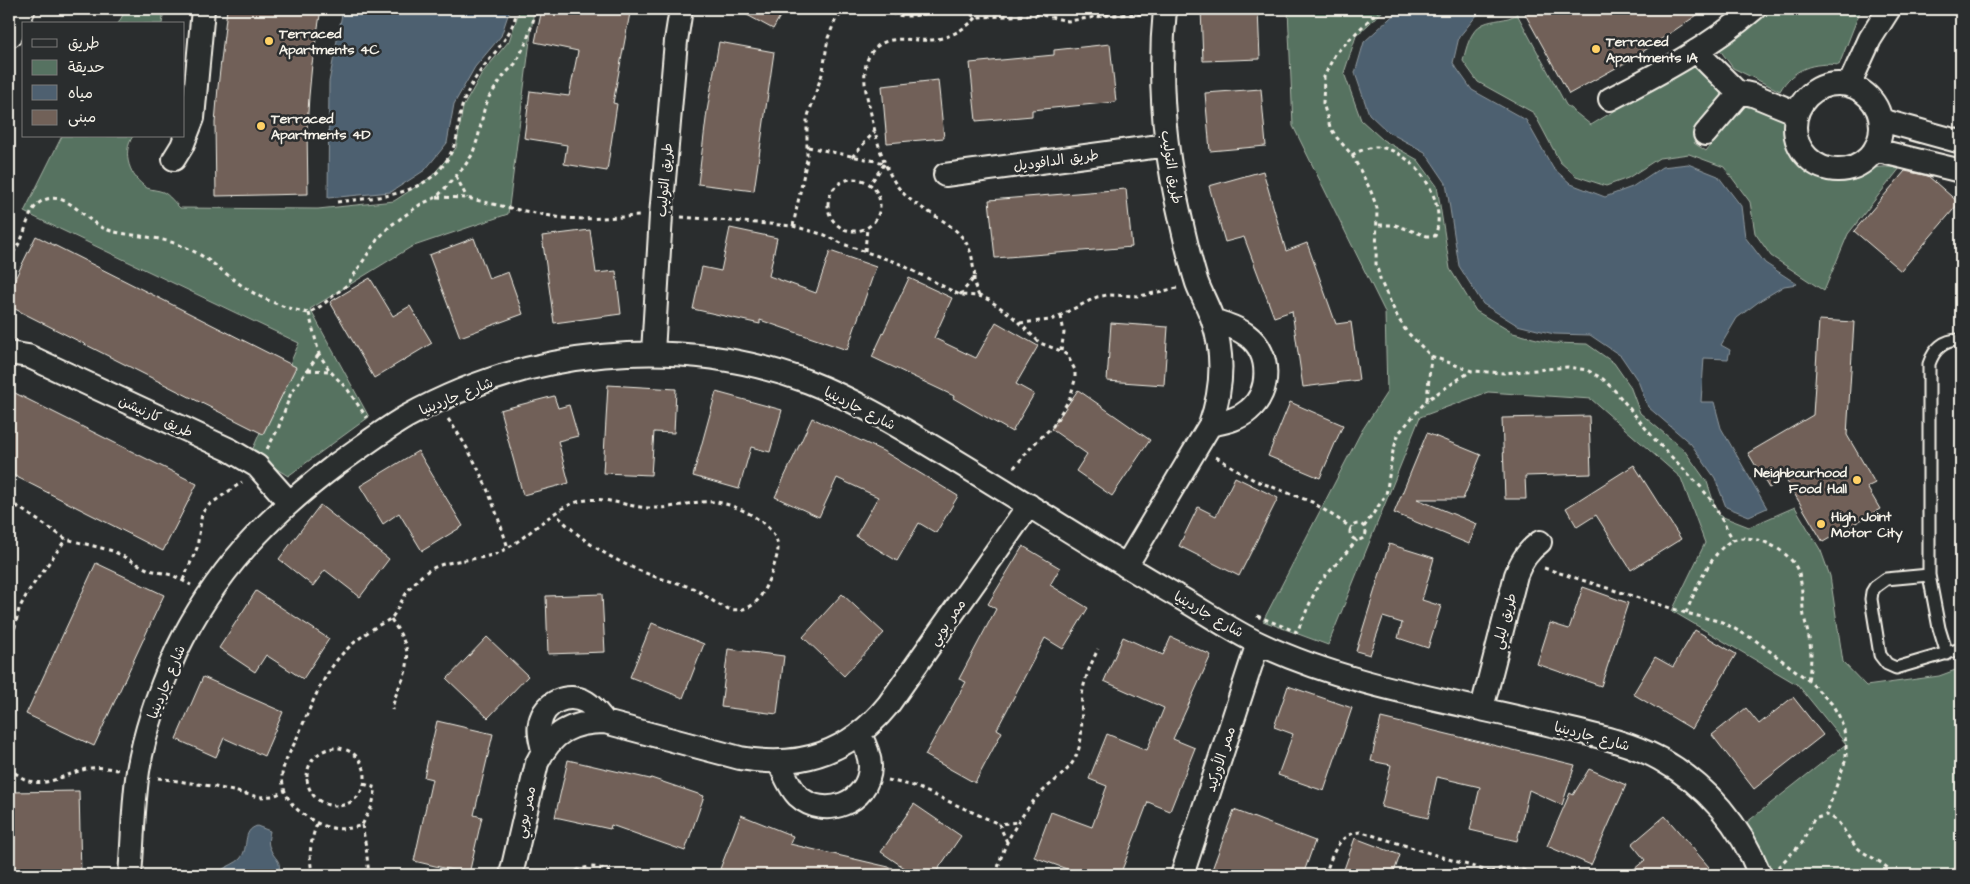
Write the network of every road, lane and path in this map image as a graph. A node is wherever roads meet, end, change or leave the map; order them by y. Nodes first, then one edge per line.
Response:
1 (21, 9) edge
2 (203, 9) edge
3 (517, 9) edge
4 (537, 9) edge
5 (681, 9) edge
6 (850, 9) edge
7 (884, 9) edge
8 (943, 9) edge
9 (956, 9) edge
10 (1380, 9) edge
11 (1754, 9) edge
12 (1889, 9) edge
13 (1165, 11) edge
14 (977, 17) junction
15 (9, 33) edge
16 (1702, 47) junction
17 (1849, 85) junction
18 (1746, 94) junction
19 (1610, 99) dead end
20 (1797, 113) junction
21 (1881, 120) junction
22 (875, 131) junction
23 (1705, 134) dead end
24 (1961, 142) edge
25 (1167, 145) junction
26 (808, 147) junction
27 (1875, 150) junction
28 (1352, 155) junction
29 (852, 157) junction
30 (174, 159) dead end
31 (885, 163) junction
32 (1961, 171) edge
33 (945, 174) dead end
34 (456, 176) junction
35 (870, 184) junction
36 (437, 197) junction
37 (467, 198) junction
38 (336, 202) dead end
39 (661, 216) junction
40 (1378, 225) junction
41 (793, 226) junction
42 (867, 228) junction
43 (864, 251) junction
44 (9, 260) edge
45 (974, 278) junction
46 (1198, 284) junction
47 (960, 295) junction
48 (979, 296) junction
49 (309, 313) junction
50 (1061, 316) junction
51 (1213, 320) junction
52 (1020, 323) junction
53 (1961, 340) edge
54 (1061, 351) junction
55 (9, 353) edge
56 (653, 353) junction
57 (1431, 356) junction
58 (307, 370) dead end
59 (330, 371) junction
60 (1472, 371) junction
61 (1427, 400) junction
62 (436, 402) junction
63 (1210, 426) junction
64 (378, 434) junction
65 (1199, 446) junction
66 (999, 486) junction
67 (9, 501) edge
68 (289, 502) junction
69 (1029, 505) junction
70 (555, 513) junction
71 (1364, 527) junction
72 (1352, 528) junction
73 (66, 539) junction
74 (1356, 540) junction
75 (1732, 540) junction
76 (1540, 542) dead end
77 (508, 548) junction
78 (1521, 562) junction
79 (1126, 566) junction
80 (1929, 575) junction
81 (205, 600) junction
82 (1686, 613) junction
83 (391, 618) junction
84 (1236, 630) junction
85 (1258, 643) junction
86 (1098, 649) dead end
87 (1961, 649) edge
88 (9, 652) edge
89 (1947, 654) junction
90 (1808, 680) junction
91 (1482, 708) junction
92 (392, 710) dead end
93 (860, 734) junction
94 (779, 762) junction
95 (868, 779) junction
96 (364, 784) junction
97 (1826, 815) junction
98 (1020, 822) junction
99 (316, 824) junction
100 (998, 824) junction
101 (362, 826) junction
102 (1007, 842) junction
103 (1490, 872) junction
104 (1768, 872) edge
105 (130, 875) edge
106 (313, 875) edge
107 (369, 875) edge
108 (511, 875) edge
109 (569, 875) edge
110 (616, 875) edge
111 (997, 875) edge
112 (1182, 875) edge
113 (1326, 875) edge
114 (1493, 875) edge
115 (1535, 875) edge
116 (1894, 875) edge

1 - 15 main road
2 - 30 street
3 - 38 path
4 - 34 path
5 - 39 street, طريق التوليب
6 - 26 path
7 - 8 path
9 - 14 path
10 - 28 path
11 - 16 street
12 - 17 street
13 - 14 path
13 - 25 street, طريق التوليب
14 - 22 path
16 - 18 street
16 - 19 street
17 - 20 street
17 - 21 street
18 - 20 street
18 - 23 street
20 - 27 street
21 - 24 street
21 - 27 street
22 - 29 path
22 - 31 path
25 - 33 street, طريق الدافوديل
25 - 46 street, طريق التوليب
26 - 29 path
26 - 41 path
27 - 32 street
28 - 40 path
28 - 40 path
29 - 31 path
31 - 35 path
31 - 45 path
34 - 36 path
34 - 37 path
35 - 42 path
35 - 42 path
36 - 37 path
36 - 49 path
37 - 39 path
39 - 41 path
39 - 56 street, طريق التوليب
40 - 57 path
41 - 43 path
42 - 43 path
43 - 47 path
44 - 49 path
45 - 47 path
45 - 48 path
46 - 50 path
46 - 51 street, طريق التوليب
47 - 48 path
48 - 52 path
49 - 59 path
50 - 52 path
50 - 54 path
51 - 63 street, طريق التوليب
51 - 63 street
52 - 54 path
53 - 80 lane
54 - 66 path
55 - 68 street, طريق كارنيشن
56 - 62 street, شارع جاردينيا
56 - 66 street, شارع جاردينيا
57 - 60 path
57 - 61 path
58 - 59 path
59 - 64 path
60 - 61 path
60 - 75 path
61 - 71 path
62 - 64 street, شارع جاردينيا
62 - 77 path
63 - 65 street, طريق التوليب
64 - 68 street, شارع جاردينيا
65 - 72 path
65 - 79 street, طريق التوليب
66 - 69 street, شارع جاردينيا
67 - 73 path
68 - 81 street, شارع جاردينيا
69 - 79 street, شارع جاردينيا
69 - 93 street, ممر بوبي
70 - 70 path
70 - 77 path
71 - 72 path
71 - 74 path
72 - 74 path
73 - 81 path
73 - 88 path
74 - 84 path
75 - 82 path
75 - 90 path
76 - 78 street, طريق ليلي
77 - 83 path
78 - 82 path
78 - 91 street, طريق ليلي
79 - 84 street, شارع جاردينيا
80 - 89 lane
80 - 89 lane
81 - 105 street, شارع جاردينيا
82 - 90 path
83 - 92 path
83 - 99 path
84 - 85 street, شارع جاردينيا
85 - 91 street, شارع جاردينيا
85 - 112 street, ممر الأوركيد
86 - 98 path
87 - 89 lane
90 - 97 path
91 - 104 street, شارع جاردينيا
93 - 94 street, ممر بوبي
93 - 95 street
94 - 95 street
94 - 108 street, ممر بوبي
95 - 100 path
96 - 96 path
96 - 101 path
97 - 104 path
97 - 116 path
98 - 100 path
98 - 102 path
99 - 101 path
99 - 106 path
100 - 102 path
101 - 107 path
102 - 111 path
103 - 113 path
103 - 114 path
103 - 115 path
109 - 110 path

